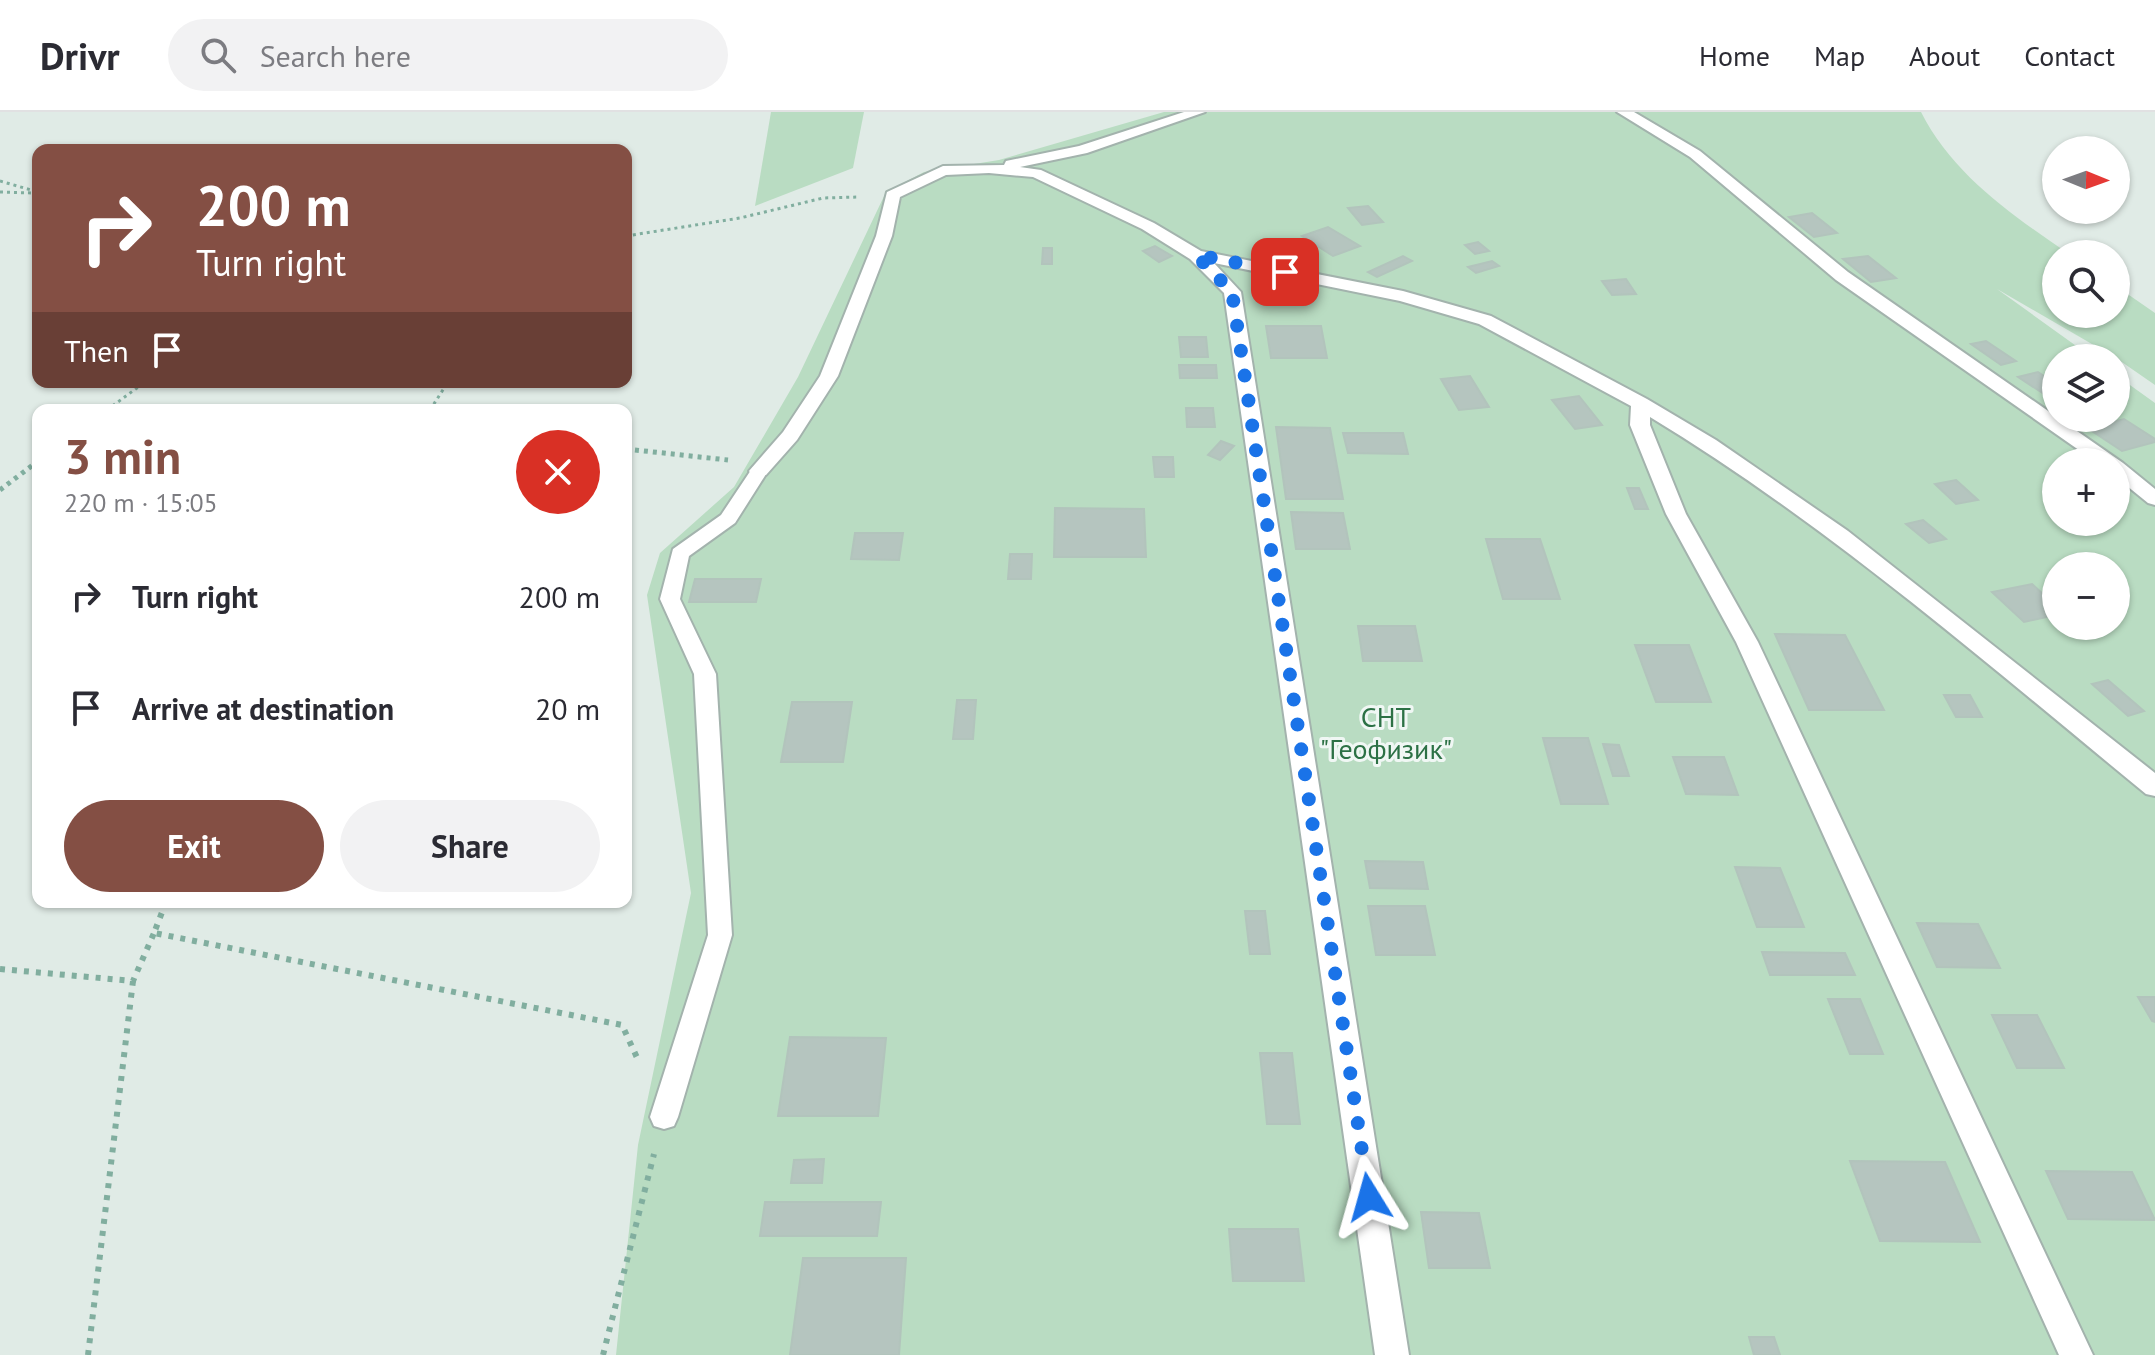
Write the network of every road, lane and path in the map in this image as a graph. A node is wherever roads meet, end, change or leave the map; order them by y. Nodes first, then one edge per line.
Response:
1 (1198, 112) edge
2 (1624, 112) edge
3 (989, 168) junction
4 (0, 181) edge
5 (32, 191) edge
6 (0, 192) edge
7 (32, 193) edge
8 (893, 195) junction
9 (632, 235) edge
10 (1196, 255) junction
11 (137, 388) edge
12 (1640, 403) junction
13 (115, 404) edge
14 (2089, 448) edge
15 (632, 449) edge
16 (32, 466) edge
17 (759, 471) junction
18 (2130, 478) edge
19 (0, 490) edge
20 (2155, 499) edge
21 (2155, 787) edge
22 (164, 908) edge
23 (154, 933) junction
24 (0, 969) edge
25 (133, 981) junction
26 (664, 1117) junction
27 (88, 1355) edge
28 (603, 1355) edge
29 (1392, 1355) edge
30 (2076, 1355) edge

1 - 3 street
2 - 14 street
3 - 8 street
3 - 10 street
4 - 5 path
6 - 7 path
8 - 9 path
8 - 17 street
10 - 12 street
10 - 29 street
11 - 13 path
12 - 21 street
12 - 30 street
15 - 17 path
16 - 19 path
17 - 26 lane
18 - 20 street
22 - 23 path
23 - 25 path
23 - 26 path
24 - 25 path
25 - 27 path
26 - 28 path

